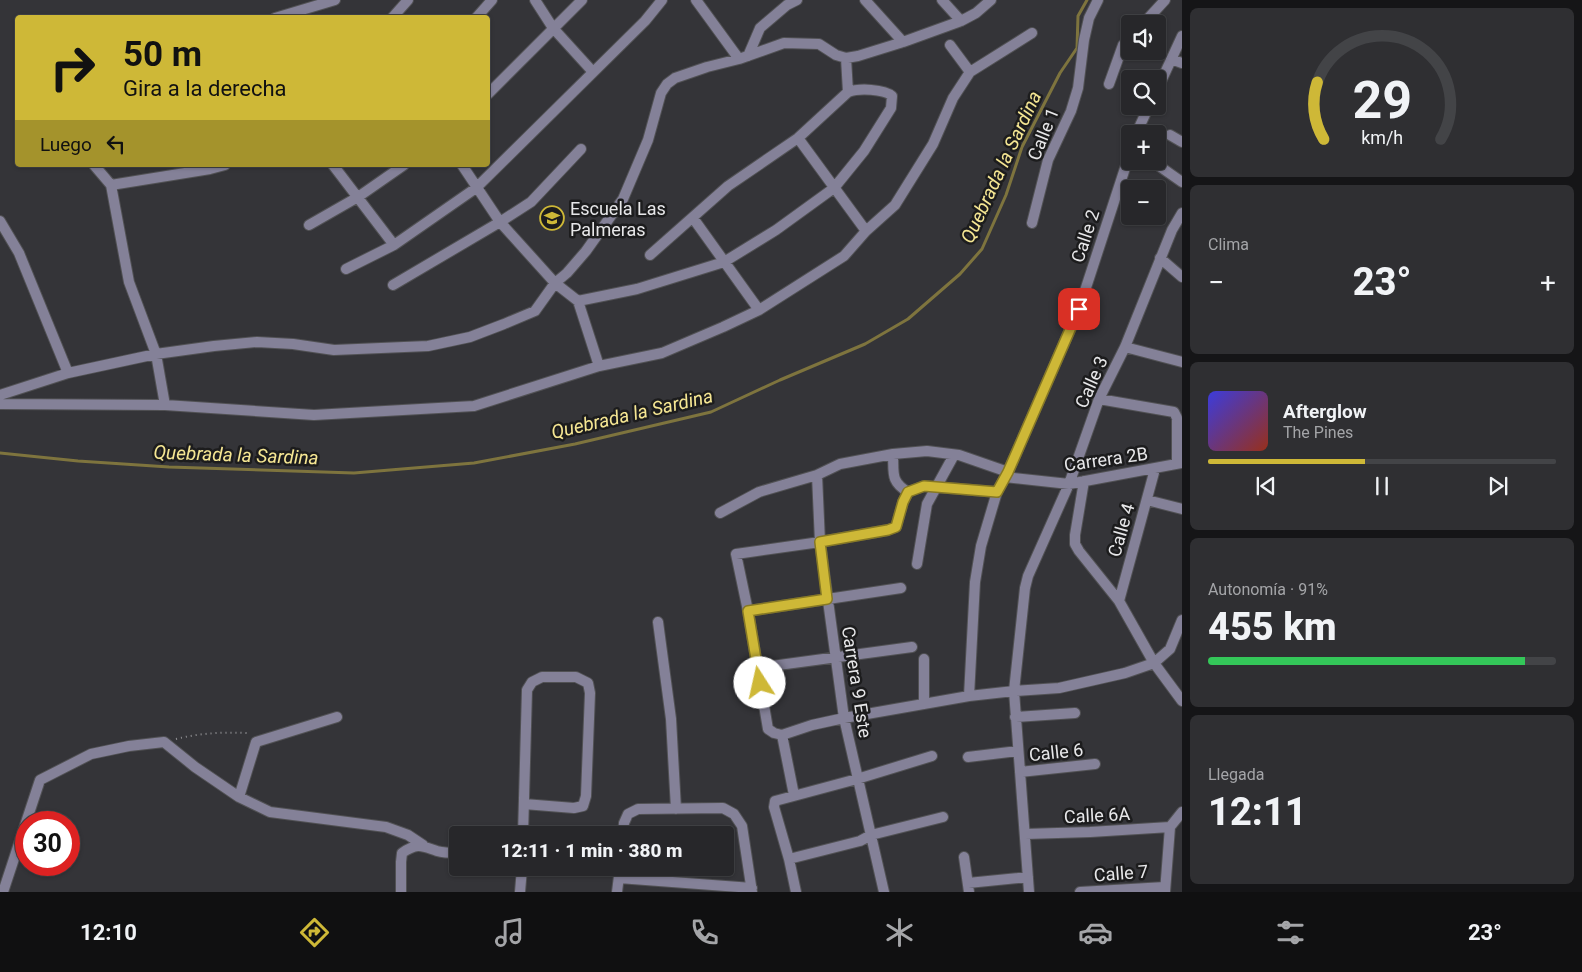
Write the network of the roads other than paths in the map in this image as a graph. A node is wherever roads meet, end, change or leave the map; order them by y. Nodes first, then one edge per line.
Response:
1 (335, 0) edge
2 (408, 0) edge
3 (492, 0) edge
4 (535, 0) edge
5 (582, 0) edge
6 (662, 0) edge
7 (696, 0) edge
8 (797, 0) edge
9 (865, 0) edge
10 (942, 0) edge
11 (991, 0) edge
12 (1098, 0) edge
13 (1165, 0) edge
14 (285, 15) edge
15 (395, 15) edge
16 (479, 15) edge
17 (1151, 15) edge
18 (960, 21) junction
19 (553, 28) junction
20 (1032, 34) dead end
21 (1182, 36) edge
22 (904, 42) junction
23 (950, 45) dead end
24 (1121, 51) edge
25 (743, 57) junction
26 (846, 58) junction
27 (1171, 59) junction
28 (1182, 63) edge
29 (1166, 70) edge
30 (593, 72) junction
31 (970, 72) junction
32 (1109, 84) dead end
33 (490, 92) edge
34 (848, 92) junction
35 (1170, 135) dead end
36 (798, 138) junction
37 (1182, 142) edge
38 (581, 149) dead end
39 (96, 167) edge
40 (218, 167) edge
41 (335, 167) edge
42 (401, 167) edge
43 (463, 167) edge
44 (1124, 170) edge
45 (1165, 170) edge
46 (1182, 182) edge
47 (111, 185) junction
48 (476, 188) junction
49 (834, 188) junction
50 (358, 197) junction
51 (1182, 213) edge
52 (693, 218) junction
53 (0, 221) edge
54 (500, 222) junction
55 (1032, 223) dead end
56 (310, 225) dead end
57 (866, 231) junction
58 (394, 245) junction
59 (650, 255) dead end
60 (1160, 258) junction
61 (724, 262) junction
62 (346, 269) dead end
63 (1182, 277) edge
64 (555, 283) junction
65 (393, 285) dead end
66 (578, 301) junction
67 (759, 310) junction
68 (1125, 347) junction
69 (156, 354) junction
70 (1182, 362) edge
71 (599, 366) junction
72 (68, 373) junction
73 (0, 395) edge
74 (1100, 399) junction
75 (0, 404) edge
76 (165, 405) junction
77 (894, 454) junction
78 (954, 454) junction
79 (1180, 464) edge
80 (1155, 469) junction
81 (817, 475) junction
82 (1006, 475) junction
83 (1084, 481) junction
84 (1069, 484) junction
85 (936, 487) junction
86 (908, 492) junction
87 (997, 492) junction
88 (1147, 500) junction
89 (1182, 509) edge
90 (720, 513) dead end
91 (820, 542) junction
92 (917, 564) dead end
93 (901, 588) dead end
94 (827, 599) junction
95 (1119, 601) junction
96 (748, 611) junction
97 (1182, 620) edge
98 (658, 622) dead end
99 (912, 647) dead end
100 (836, 657) junction
101 (924, 659) dead end
102 (1154, 663) junction
103 (757, 668) junction
104 (1014, 691) junction
105 (969, 696) junction
106 (1182, 701) edge
107 (925, 704) junction
108 (1075, 713) dead end
109 (337, 717) dead end
110 (1015, 717) junction
111 (844, 718) junction
112 (782, 735) junction
113 (1018, 751) junction
114 (932, 756) dead end
115 (968, 757) dead end
116 (1095, 764) dead end
117 (1020, 772) junction
118 (857, 779) junction
119 (794, 795) junction
120 (239, 797) junction
121 (524, 804) junction
122 (676, 809) junction
123 (1182, 812) edge
124 (942, 817) dead end
125 (523, 826) edge
126 (624, 826) edge
127 (1170, 827) junction
128 (1025, 834) junction
129 (871, 835) junction
130 (423, 845) junction
131 (449, 852) edge
132 (964, 857) dead end
133 (789, 859) junction
134 (521, 876) edge
135 (620, 876) edge
136 (643, 876) edge
137 (1028, 877) junction
138 (968, 888) edge
139 (1165, 889) edge
140 (752, 890) edge
141 (3, 892) edge
142 (401, 892) edge
143 (520, 892) edge
144 (617, 892) edge
145 (796, 892) edge
146 (884, 892) edge
147 (1029, 892) edge
148 (1080, 892) edge

1 - 14 street
2 - 15 street
3 - 16 street
4 - 19 street
5 - 19 street
6 - 30 street
7 - 25 street
8 - 25 street
9 - 22 street
10 - 18 street
11 - 18 street
12 - 55 street, Calle 1
13 - 17 street
18 - 22 street
19 - 30 street
19 - 33 street
20 - 31 street
21 - 27 street
22 - 26 street
23 - 31 street
24 - 32 street
25 - 26 street
25 - 64 street
26 - 34 street
27 - 28 street
27 - 29 street
30 - 48 street
31 - 57 street
34 - 36 street
34 - 49 street
35 - 37 street
36 - 49 street
36 - 52 street
38 - 54 street
39 - 47 street
40 - 47 street
41 - 50 street
42 - 50 street
43 - 48 street
44 - 82 street, Calle 2
45 - 46 street
47 - 69 street
48 - 54 street
48 - 58 street
49 - 57 street
49 - 61 street
50 - 56 street
50 - 58 street
51 - 60 street, Calle 3
52 - 59 street
52 - 61 street
53 - 72 street
54 - 64 street
54 - 65 street
57 - 67 street
58 - 62 street
60 - 63 street
60 - 68 street, Calle 3
61 - 66 street
61 - 67 street
64 - 66 street
64 - 69 street
66 - 71 street
67 - 71 street
68 - 70 street
68 - 74 street, Calle 3
69 - 72 street
69 - 76 street
71 - 76 street
72 - 73 street
74 - 79 street
74 - 84 street, Calle 3
75 - 76 street
77 - 78 street, Carrera 2B
77 - 81 street, Carrera 2B
77 - 86 street
78 - 82 street, Carrera 2B
78 - 85 street
79 - 80 street, Carrera 2B
80 - 83 street, Carrera 2B
80 - 88 street, Calle 4
81 - 90 street, Carrera 2B
81 - 91 street, Carrera 9 Este
82 - 84 street, Carrera 2B
82 - 87 street, Calle 2
83 - 84 street, Carrera 2B
83 - 95 street
84 - 104 street, Calle 3
85 - 86 street
85 - 87 street
85 - 92 street
86 - 91 street
87 - 105 street, Calle 2
88 - 89 street
88 - 95 street, Calle 4
91 - 94 street, Carrera 9 Este
91 - 96 street
93 - 94 street
94 - 96 street
94 - 100 street, Carrera 9 Este
95 - 102 street
96 - 103 street
97 - 102 street
98 - 122 street
99 - 100 street
100 - 103 street
100 - 111 street, Carrera 9 Este
101 - 107 street
102 - 104 street
102 - 106 street
103 - 112 street
104 - 105 street
104 - 110 street, Calle 3
105 - 107 street
107 - 111 street
108 - 110 street
109 - 120 street
110 - 113 street, Calle 3
111 - 112 street
111 - 118 street, Carrera 9 Este
112 - 119 street
113 - 115 street
113 - 117 street, Calle 3
114 - 118 street
116 - 117 street, Calle 6
117 - 128 street, Calle 3
118 - 119 street
118 - 129 street, Carrera 9 Este
119 - 133 street
120 - 130 street
120 - 141 street
121 - 121 street
121 - 125 street
122 - 126 street
122 - 140 street
123 - 127 street
124 - 129 street
127 - 128 street, Calle 6A
127 - 139 street
128 - 137 street, Calle 3
129 - 133 street
129 - 146 street, Carrera 9 Este
130 - 131 street
130 - 142 street
132 - 138 street
133 - 145 street
134 - 143 street
135 - 144 street
136 - 140 street
137 - 138 street
137 - 147 street, Calle 3
139 - 148 street, Calle 7

